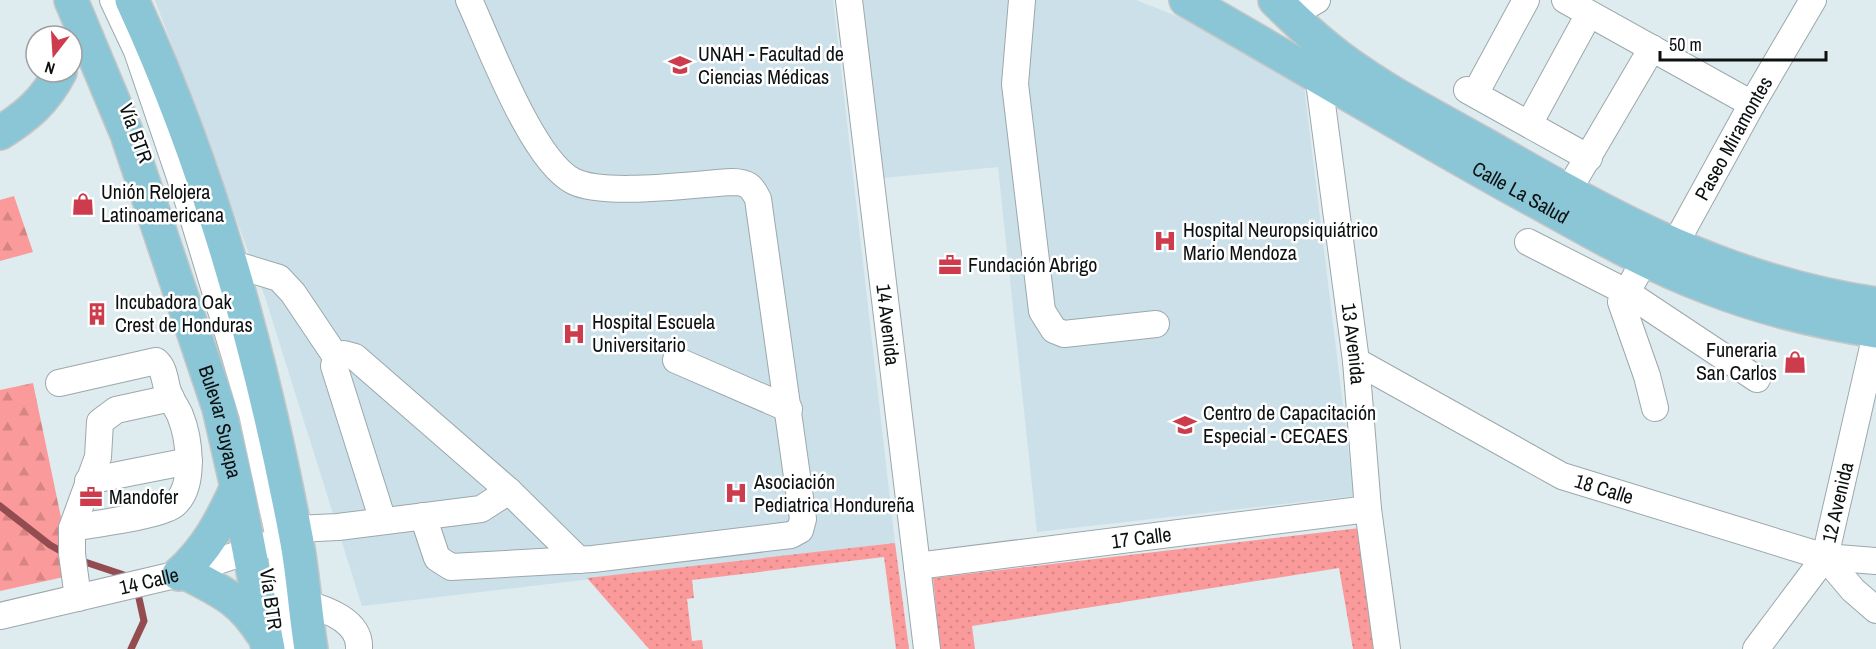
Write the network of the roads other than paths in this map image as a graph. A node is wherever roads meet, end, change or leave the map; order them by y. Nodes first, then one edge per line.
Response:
1 (469, 0) edge
2 (849, 0) edge
3 (1022, 0) edge
4 (1186, 0) edge
5 (1526, 0) edge
6 (1565, 0) edge
7 (1813, 0) edge
8 (129, 1) edge
9 (1294, 5) edge
10 (76, 11) edge
11 (1590, 14) junction
12 (1230, 25) junction
13 (1652, 48) junction
14 (1322, 61) junction
15 (54, 84) edge
16 (1752, 104) junction
17 (1529, 124) junction
18 (0, 133) edge
19 (1589, 158) junction
20 (1568, 192) junction
21 (1528, 242) dead end
22 (1674, 246) junction
23 (1645, 260) junction
24 (230, 263) junction
25 (1626, 291) junction
26 (1876, 304) edge
27 (1156, 324) dead end
28 (1876, 333) edge
29 (336, 357) junction
30 (676, 360) dead end
31 (1356, 361) junction
32 (1757, 379) dead end
33 (60, 383) dead end
34 (171, 398) junction
35 (1655, 408) dead end
36 (789, 409) junction
37 (189, 461) junction
38 (88, 481) junction
39 (237, 487) junction
40 (509, 491) junction
41 (1368, 509) junction
42 (423, 516) junction
43 (382, 521) junction
44 (72, 528) junction
45 (277, 542) junction
46 (1825, 557) junction
47 (579, 560) junction
48 (1876, 561) edge
49 (916, 566) junction
50 (161, 579) junction
51 (78, 598) junction
52 (304, 603) junction
53 (1876, 610) edge
54 (0, 616) edge
55 (276, 647) edge
56 (311, 649) edge
57 (359, 649) edge
58 (927, 649) edge
59 (1387, 649) edge
60 (1756, 649) edge

1 - 36 street
2 - 49 street, 14 Avenida
3 - 27 street
4 - 12 main road, Calle La Salud
5 - 17 street
6 - 11 street
7 - 16 street, Paseo Miramontes
8 - 24 main road, Bulevar Suyapa
8 - 45 street, Vía BTR
9 - 12 main road
9 - 14 main road
10 - 39 main road, Bulevar Suyapa
10 - 45 street, Vía BTR
11 - 13 street
11 - 17 street
12 - 14 main road, Calle La Salud
13 - 16 street
13 - 19 street
14 - 20 main road, Calle La Salud
14 - 23 main road, Calle La Salud
14 - 31 street, 13 Avenida
15 - 18 main road
16 - 22 street, Paseo Miramontes
17 - 19 street
19 - 20 street
20 - 22 main road, Calle La Salud
21 - 25 street
22 - 26 main road, Calle La Salud
23 - 25 street
23 - 28 main road, Calle La Salud
24 - 29 street
24 - 45 main road, Bulevar Suyapa
25 - 32 street
25 - 35 street
28 - 46 street, 12 Avenida
29 - 40 street
29 - 43 street
30 - 36 street
31 - 41 street, 13 Avenida
31 - 46 street, 18 Calle
33 - 34 street
34 - 37 street
34 - 38 street
36 - 47 street
37 - 38 street
37 - 44 street
38 - 44 street
39 - 45 main road, Bulevar Suyapa
39 - 50 main road
40 - 42 street, 14 Calle
40 - 47 street
41 - 49 street, 17 Calle
41 - 59 street, 13 Avenida
42 - 43 street, 14 Calle
42 - 47 street
43 - 45 street, 14 Calle
44 - 51 street
45 - 50 street, 14 Calle
45 - 52 main road, Bulevar Suyapa
45 - 55 main road, Bulevar Suyapa
46 - 48 street, 18 Calle
46 - 53 street
46 - 60 street, 12 Avenida
49 - 58 street, 14 Avenida
50 - 51 street, 14 Calle
50 - 55 main road
51 - 54 street, 14 Calle
52 - 56 main road, Bulevar Suyapa
52 - 57 street

